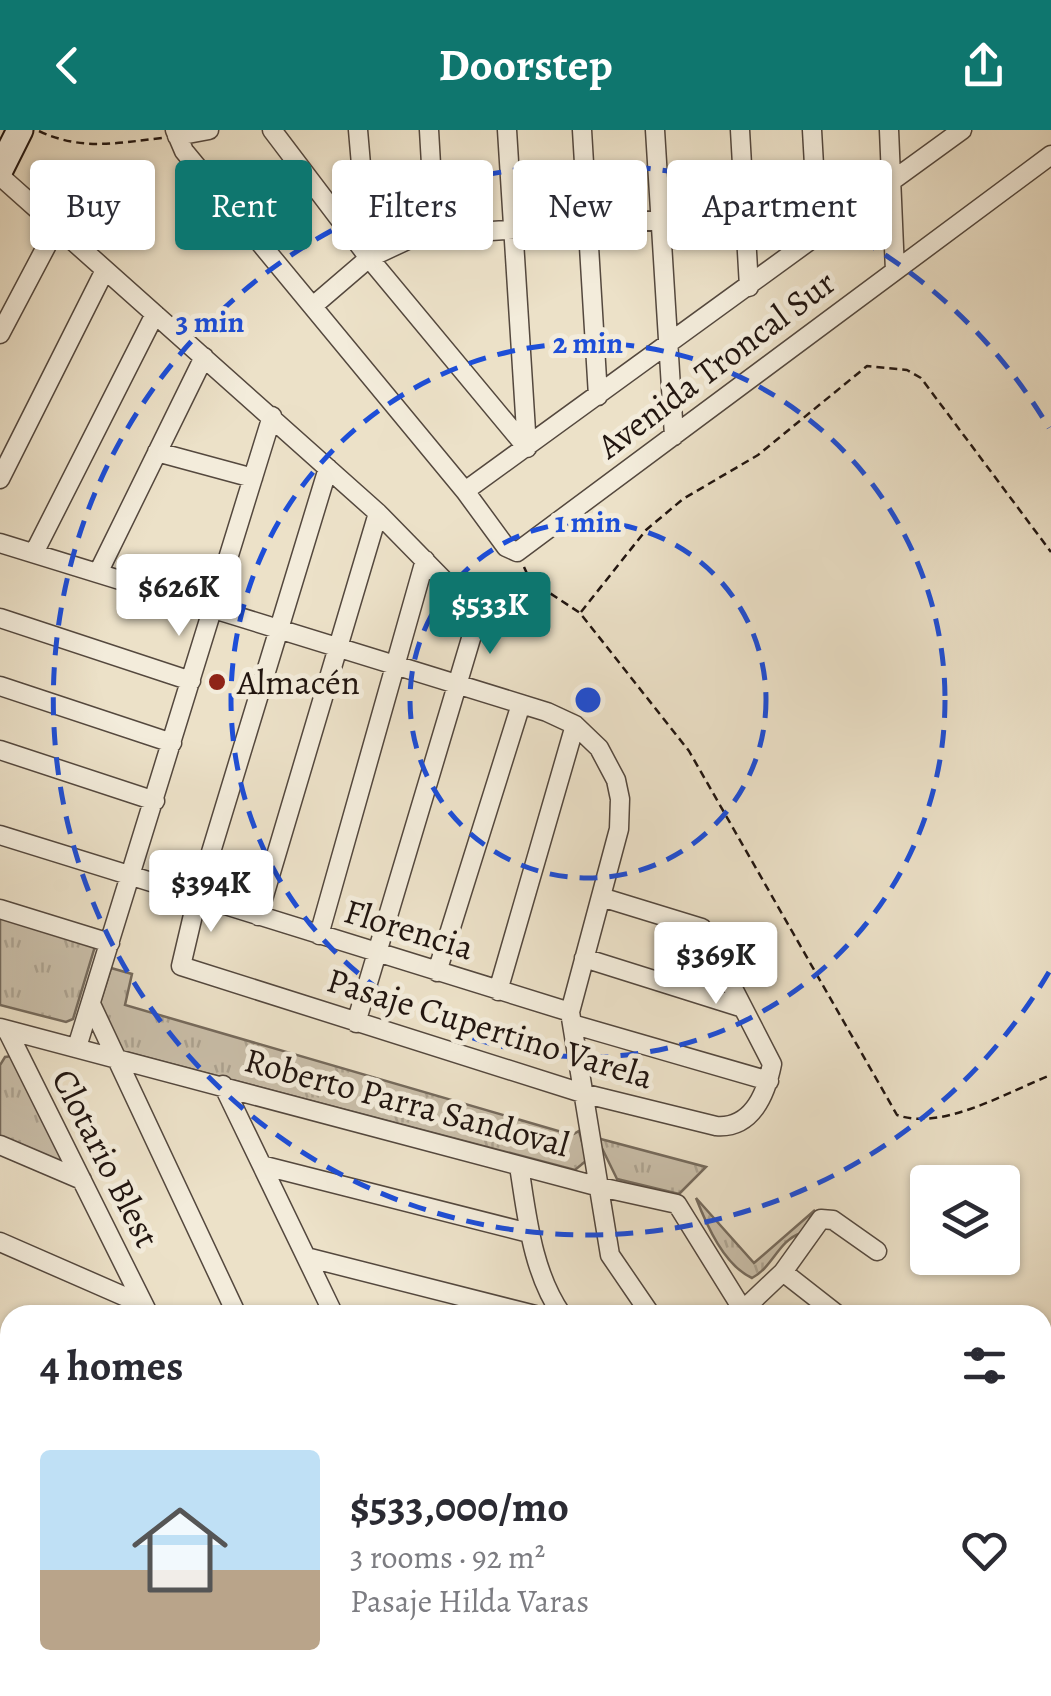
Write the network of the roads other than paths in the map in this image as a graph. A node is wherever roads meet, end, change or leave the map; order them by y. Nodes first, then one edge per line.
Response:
1 (20, 130) edge
2 (210, 130) edge
3 (272, 130) edge
4 (358, 130) edge
5 (429, 130) edge
6 (507, 130) edge
7 (582, 130) edge
8 (656, 130) edge
9 (740, 130) edge
10 (812, 130) edge
11 (888, 130) edge
12 (962, 130) edge
13 (176, 133) edge
14 (1051, 156) edge
15 (430, 160) edge
16 (584, 160) edge
17 (814, 160) edge
18 (890, 160) edge
19 (0, 173) edge
20 (892, 182) joint
21 (30, 201) edge
22 (660, 220) junction
23 (647, 221) edge
24 (512, 228) junction
25 (493, 229) edge
26 (44, 250) edge
27 (83, 250) edge
28 (387, 250) edge
29 (589, 250) edge
30 (799, 250) edge
31 (370, 258) junction
32 (105, 270) junction
33 (895, 271) junction
34 (749, 287) junction
35 (313, 306) junction
36 (155, 314) junction
37 (0, 334) edge
38 (668, 346) junction
39 (204, 356) junction
40 (598, 396) junction
41 (272, 416) junction
42 (674, 436) junction
43 (528, 448) junction
44 (7, 449) edge
45 (158, 452) junction
46 (328, 468) junction
47 (253, 478) junction
48 (0, 479) edge
49 (465, 491) junction
50 (378, 513) junction
51 (0, 542) edge
52 (34, 553) junction
53 (425, 560) junction
54 (98, 573) junction
55 (213, 609) junction
56 (0, 618) edge
57 (278, 629) junction
58 (337, 647) junction
59 (398, 666) junction
60 (192, 681) junction
61 (456, 684) junction
62 (0, 686) edge
63 (522, 704) junction
64 (575, 725) junction
65 (172, 743) junction
66 (0, 750) edge
67 (154, 802) junction
68 (0, 835) edge
69 (132, 876) junction
70 (601, 897) junction
71 (197, 898) junction
72 (0, 910) edge
73 (258, 916) junction
74 (319, 935) junction
75 (110, 944) junction
76 (377, 953) junction
77 (584, 958) junction
78 (437, 972) junction
79 (498, 991) junction
80 (90, 1004) junction
81 (743, 1008) junction
82 (571, 1018) junction
83 (356, 1023) junction
84 (2, 1033) edge
85 (77, 1047) junction
86 (114, 1057) junction
87 (769, 1081) junction
88 (223, 1085) junction
89 (582, 1094) junction
90 (0, 1144) edge
91 (265, 1166) junction
92 (520, 1166) junction
93 (82, 1180) junction
94 (600, 1188) junction
95 (529, 1233) junction
96 (0, 1242) edge
97 (877, 1251) dead end
98 (310, 1258) junction
99 (782, 1272) junction
100 (135, 1305) edge
101 (144, 1305) edge
102 (232, 1305) edge
103 (330, 1305) edge
104 (496, 1305) edge
105 (555, 1305) edge
106 (644, 1305) edge
107 (741, 1305) edge
108 (751, 1305) edge
109 (825, 1305) edge

1 - 19 street
2 - 13 street
3 - 31 street
4 - 31 street
5 - 15 street
6 - 24 street
7 - 16 street
8 - 22 street
9 - 34 street
10 - 17 street
11 - 18 street
12 - 20 street
13 - 35 street
14 - 33 street, Avenida Troncal Sur
19 - 21 street
20 - 33 street
22 - 23 street
22 - 38 street
24 - 25 street
24 - 43 street
26 - 37 street
27 - 32 street
28 - 31 street
29 - 40 street
30 - 34 street
31 - 35 street
31 - 43 street
32 - 36 street
32 - 44 street
33 - 42 street, Avenida Troncal Sur
34 - 38 street
35 - 49 street
36 - 39 street
36 - 52 street
38 - 40 street
38 - 42 street
39 - 41 street
39 - 45 street
40 - 43 street
41 - 46 street
41 - 47 street
42 - 49 street, Avenida Troncal Sur
43 - 49 street
44 - 48 street
45 - 47 street
45 - 54 street
46 - 50 street
46 - 57 street
47 - 55 street
50 - 53 street
50 - 58 street
51 - 52 street
52 - 54 street
53 - 59 street
53 - 61 street
54 - 55 street
55 - 57 street
55 - 60 street
56 - 60 street
57 - 58 street
57 - 71 street
58 - 59 street
58 - 73 street
59 - 61 street
59 - 74 street
60 - 65 street
61 - 63 street
61 - 76 street
62 - 65 street
63 - 64 street
63 - 78 street
64 - 70 street
64 - 79 street
65 - 67 street
66 - 67 street
67 - 69 street
68 - 69 street, Florencia
69 - 71 street, Florencia
69 - 75 street
70 - 77 street
70 - 81 street
71 - 73 street, Florencia
71 - 83 street, Pasaje Cupertino Varela
72 - 75 street
73 - 74 street, Florencia
74 - 76 street, Florencia
75 - 80 street
76 - 78 street, Florencia
76 - 83 street
77 - 81 street
77 - 82 street
78 - 79 street, Florencia
79 - 82 street, Florencia
80 - 85 street
80 - 86 street
81 - 87 street
82 - 87 street, Florencia
82 - 89 street
83 - 89 street, Pasaje Cupertino Varela
84 - 85 street, Roberto Parra Sandoval
84 - 93 street, Clotario Blest
85 - 86 street, Roberto Parra Sandoval
86 - 88 street, Roberto Parra Sandoval
86 - 102 street
87 - 89 street, Pasaje Cupertino Varela
88 - 91 street
88 - 92 street, Roberto Parra Sandoval
89 - 94 street
90 - 93 street
91 - 95 street
91 - 98 street
92 - 94 street, Roberto Parra Sandoval
92 - 95 street
93 - 101 street, Clotario Blest
94 - 106 street
94 - 107 street, Roberto Parra Sandoval
95 - 105 street
96 - 100 street
97 - 99 street, Roberto Parra Sandoval
98 - 103 street
98 - 104 street
99 - 108 street, Roberto Parra Sandoval
99 - 109 street

